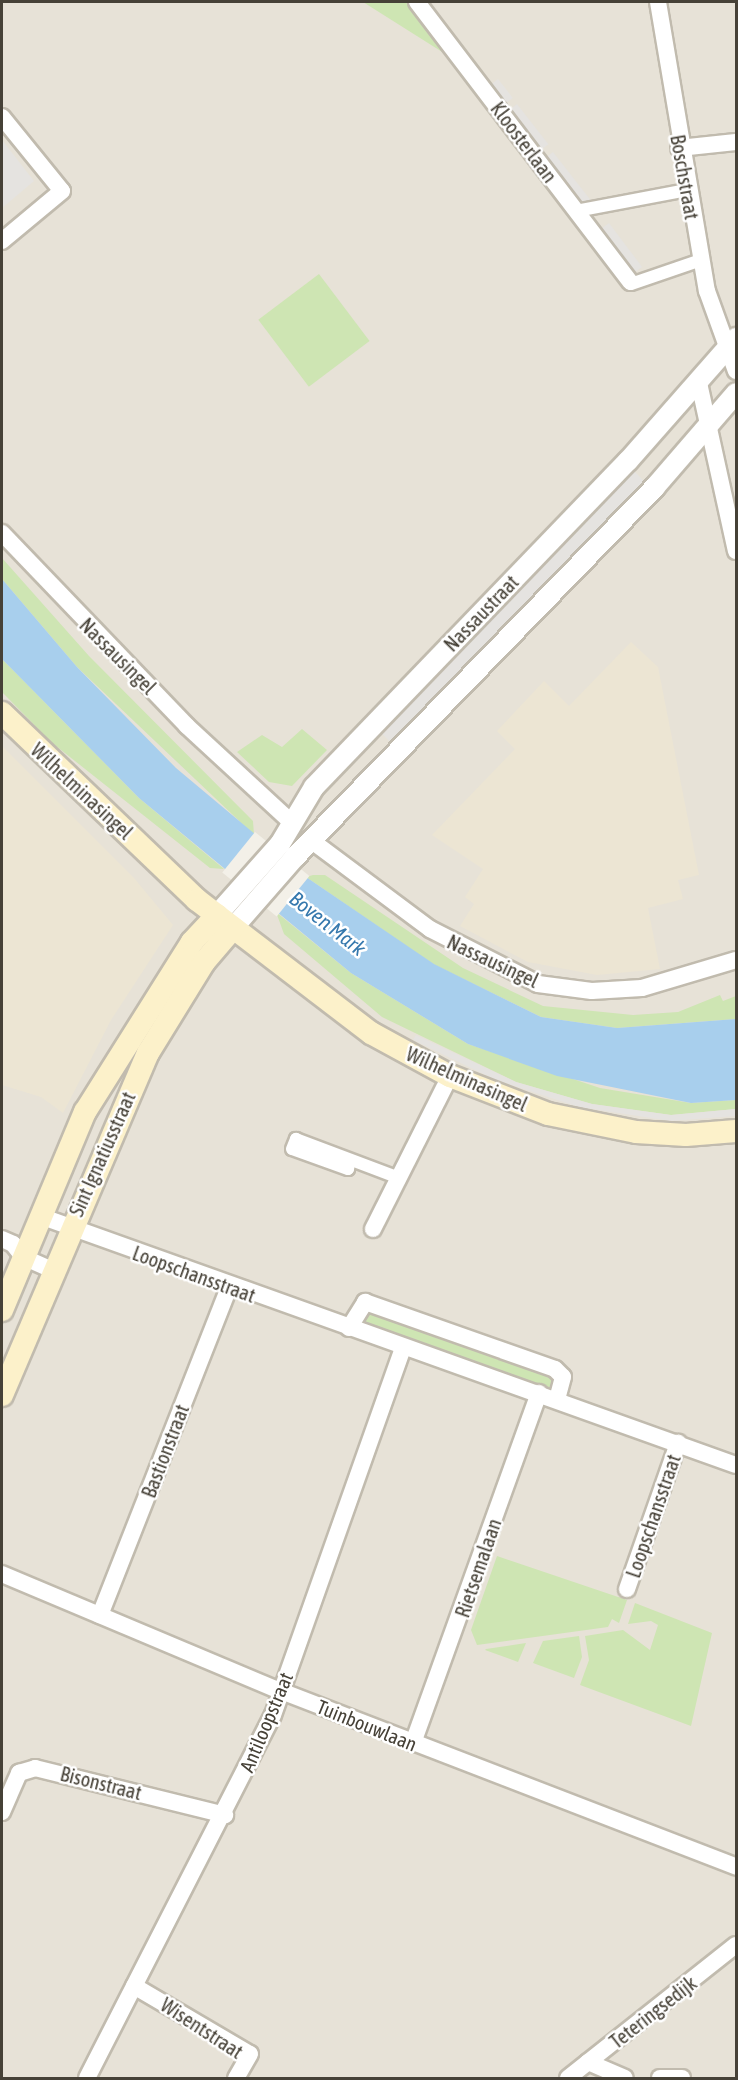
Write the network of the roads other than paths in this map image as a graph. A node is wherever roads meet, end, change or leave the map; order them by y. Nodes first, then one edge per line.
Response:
1 (417, 2) edge
2 (658, 2) edge
3 (2, 117) edge
4 (736, 142) edge
5 (679, 148) junction
6 (687, 190) junction
7 (576, 211) junction
8 (2, 241) edge
9 (701, 260) junction
10 (630, 283) joint
11 (732, 344) edge
12 (736, 371) edge
13 (699, 383) junction
14 (731, 399) edge
15 (709, 425) junction
16 (2, 533) edge
17 (736, 551) edge
18 (2, 713) edge
19 (292, 823) junction
20 (312, 841) junction
21 (287, 850) junction
22 (225, 922) junction
23 (736, 960) edge
24 (450, 1076) junction
25 (736, 1131) edge
26 (349, 1164) dead end
27 (399, 1178) junction
28 (40, 1216) junction
29 (69, 1229) junction
30 (373, 1229) dead end
31 (2, 1239) edge
32 (23, 1257) junction
33 (52, 1270) junction
34 (229, 1287) junction
35 (2, 1310) edge
36 (349, 1328) junction
37 (403, 1347) junction
38 (539, 1393) junction
39 (2, 1395) edge
40 (557, 1399) junction
41 (678, 1443) junction
42 (736, 1465) edge
43 (2, 1574) edge
44 (627, 1589) dead end
45 (100, 1616) junction
46 (281, 1690) junction
47 (413, 1743) junction
48 (2, 1812) edge
49 (225, 1815) junction
50 (736, 1867) edge
51 (736, 1945) edge
52 (134, 1986) junction
53 (588, 2062) junction
54 (87, 2079) edge
55 (236, 2079) edge
56 (568, 2079) edge
57 (625, 2079) edge
58 (660, 2079) edge
59 (682, 2079) edge

1 - 7 street, Kloosterlaan
2 - 5 street, Boschstraat
3 - 8 street
4 - 5 street
5 - 6 street, Boschstraat
6 - 7 street
6 - 9 street, Boschstraat
7 - 10 street, Kloosterlaan
9 - 10 street
9 - 11 street, Boschstraat
11 - 12 street, Boschstraat
11 - 13 street, Nassaustraat
13 - 15 street
13 - 19 street, Nassaustraat
14 - 15 street, Nassaustraat
15 - 17 street
15 - 20 street, Nassaustraat
16 - 19 street, Nassausingel
18 - 22 main road, Wilhelminasingel
19 - 21 street, Nassaustraat
20 - 21 street, Nassaustraat
20 - 23 street, Nassausingel
21 - 22 street, Nassaustraat
22 - 24 main road, Wilhelminasingel
22 - 28 main road, Sint Ignatiusstraat
22 - 29 main road, Sint Ignatiusstraat
24 - 25 main road, Wilhelminasingel
24 - 27 street
26 - 27 street
27 - 30 street
28 - 29 street, Loopschansstraat
28 - 32 main road, Sint Ignatiusstraat
29 - 33 main road, Sint Ignatiusstraat
29 - 34 street, Loopschansstraat
31 - 32 street
32 - 33 street
32 - 35 main road, Sint Ignatiusstraat
33 - 39 main road, Sint Ignatiusstraat
34 - 36 street, Loopschansstraat
34 - 45 street, Bastionstraat
36 - 37 street, Loopschansstraat
36 - 40 street
37 - 38 street, Loopschansstraat
37 - 46 street, Antiloopstraat
38 - 40 street, Loopschansstraat
38 - 47 street, Rietsemalaan
40 - 41 street, Loopschansstraat
41 - 42 street, Loopschansstraat
41 - 44 street, Loopschansstraat
43 - 45 street, Tuinbouwlaan
45 - 46 street, Tuinbouwlaan
46 - 47 street, Tuinbouwlaan
46 - 49 street, Antiloopstraat
47 - 50 street, Tuinbouwlaan
48 - 49 street, Bisonstraat
49 - 52 street, Antiloopstraat
51 - 53 street, Teteringsedijk
52 - 54 street, Antiloopstraat
52 - 55 street, Wisentstraat
53 - 56 street, Teteringsedijk
53 - 57 street
58 - 59 street

